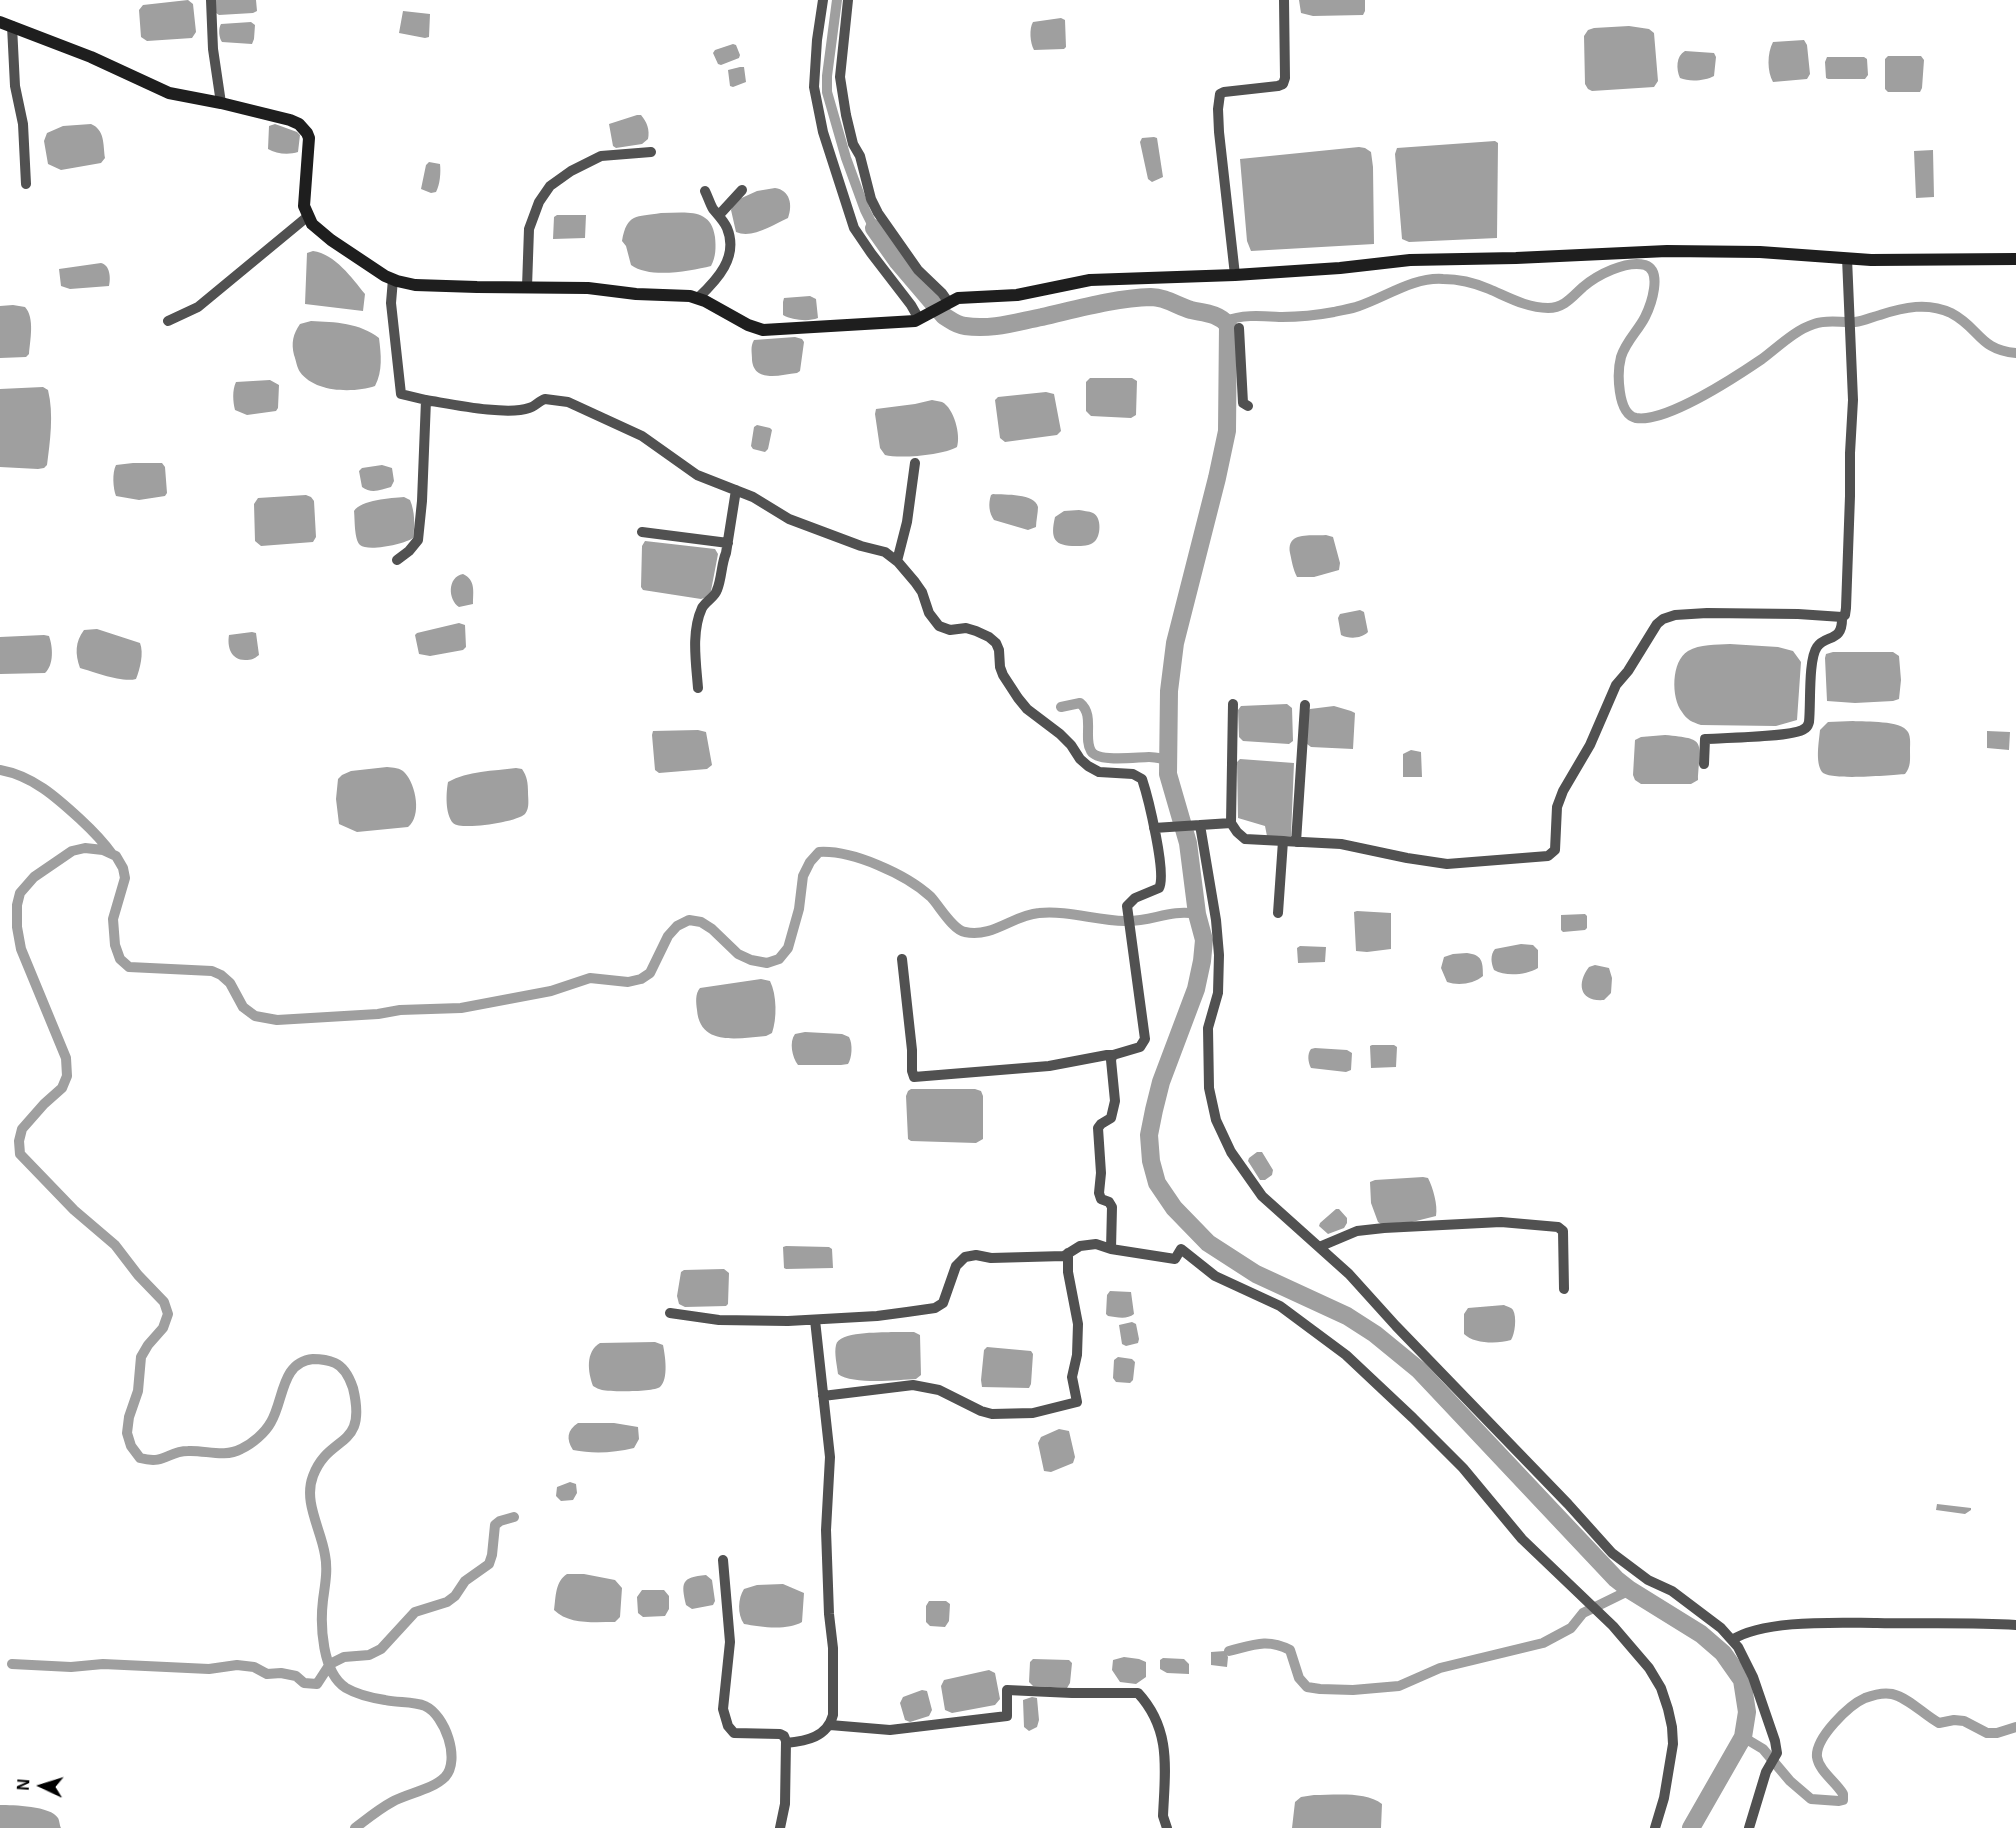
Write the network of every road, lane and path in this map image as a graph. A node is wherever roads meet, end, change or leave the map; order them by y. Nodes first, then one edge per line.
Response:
1 (211, 0) edge
2 (823, 0) edge
3 (848, 0) edge
4 (1284, 0) edge
5 (6, 24) edge
6 (221, 103) junction
7 (651, 152) dead end
8 (26, 184) dead end
9 (742, 190) dead end
10 (705, 191) dead end
11 (719, 215) junction
12 (308, 217) junction
13 (1846, 258) junction
14 (2016, 259) edge
15 (1235, 274) junction
16 (393, 279) junction
17 (527, 287) junction
18 (698, 298) junction
19 (947, 304) junction
20 (922, 318) junction
21 (168, 321) dead end
22 (1239, 328) dead end
23 (426, 400) junction
24 (1248, 406) dead end
25 (915, 463) dead end
26 (736, 490) junction
27 (642, 532) dead end
28 (728, 543) junction
29 (397, 560) dead end
30 (897, 561) junction
31 (1842, 617) junction
32 (698, 688) dead end
33 (1233, 704) dead end
34 (1305, 705) dead end
35 (1704, 764) dead end
36 (1231, 823) junction
37 (1195, 825) junction
38 (1154, 828) junction
39 (1283, 841) junction
40 (1296, 842) junction
41 (1278, 913) dead end
42 (902, 958) dead end
43 (1113, 1055) junction
44 (1319, 1247) junction
45 (1111, 1249) junction
46 (1068, 1253) junction
47 (1564, 1289) dead end
48 (670, 1314) dead end
49 (815, 1320) junction
50 (823, 1396) junction
51 (723, 1560) dead end
52 (2016, 1625) edge
53 (1731, 1640) junction
54 (830, 1725) junction
55 (786, 1743) junction
56 (780, 1828) edge
57 (1167, 1828) edge
58 (1655, 1828) edge
59 (1749, 1828) edge

1 - 6 street
2 - 20 street
3 - 19 street
4 - 15 street
5 - 6 street
5 - 8 street
6 - 12 street
7 - 17 street
9 - 11 street
10 - 11 street
11 - 18 street
12 - 16 street
12 - 21 street
13 - 14 street
13 - 15 street
13 - 31 street
15 - 19 street
16 - 17 street
16 - 23 street
17 - 18 street
18 - 20 street
19 - 20 street
22 - 24 street
23 - 26 street
23 - 29 street
25 - 30 street
26 - 28 street
26 - 30 street
27 - 28 street
28 - 32 street
30 - 38 street
31 - 35 street
31 - 40 street
33 - 36 street
34 - 40 street
36 - 37 street
36 - 39 street
37 - 38 street
37 - 44 street
38 - 43 street
39 - 40 street
39 - 41 street
42 - 43 street
43 - 45 street
44 - 47 street
44 - 53 street
45 - 46 street
45 - 58 street
46 - 49 street
46 - 50 street
48 - 49 street
49 - 50 street
50 - 54 street
51 - 55 street
52 - 53 street
53 - 59 street
54 - 55 street
54 - 57 street
55 - 56 street

